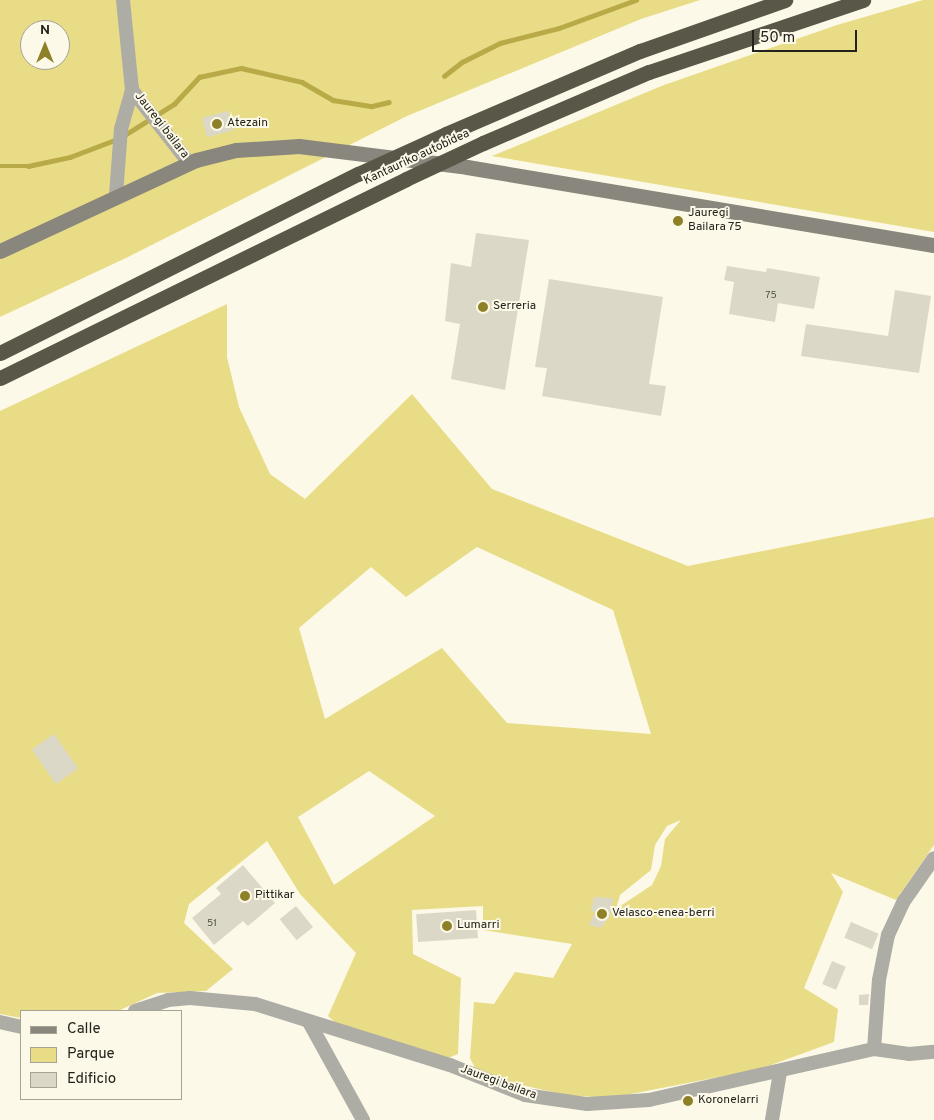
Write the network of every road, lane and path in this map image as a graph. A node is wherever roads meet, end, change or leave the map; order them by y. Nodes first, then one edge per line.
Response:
1 (123, 0) edge
2 (784, 0) edge
3 (863, 0) edge
4 (132, 90) junction
5 (189, 163) junction
6 (116, 195) junction
7 (934, 245) edge
8 (0, 251) edge
9 (0, 353) edge
10 (0, 378) edge
11 (934, 858) edge
12 (139, 1010) edge
13 (0, 1022) edge
14 (309, 1022) junction
15 (20, 1027) edge
16 (874, 1049) junction
17 (934, 1052) edge
18 (780, 1072) junction
19 (362, 1120) edge
20 (772, 1120) edge

1 - 4 street, Jauregi bailara
2 - 9 highway, Kantauriko autobidea, bridge
3 - 10 highway, Kantauriko autobidea, bridge
4 - 5 street, Jauregi bailara
4 - 6 street, Jauregi bailara
5 - 6 main road
5 - 7 main road
6 - 8 main road
11 - 16 street
12 - 14 street, Jauregi bailara
13 - 15 street
14 - 18 street, Jauregi bailara
14 - 19 street
16 - 17 street, Jauregi bailara
16 - 18 street, Jauregi bailara
18 - 20 street

